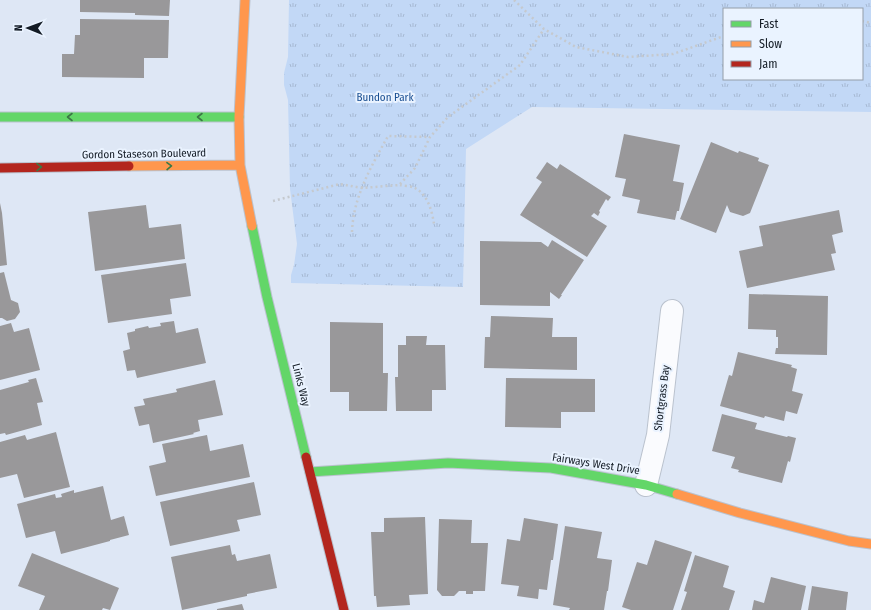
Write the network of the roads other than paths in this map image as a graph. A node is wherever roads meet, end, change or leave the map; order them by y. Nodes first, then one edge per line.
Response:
1 (245, 0) edge
2 (0, 116) edge
3 (238, 117) junction
4 (240, 165) junction
5 (0, 168) edge
6 (672, 311) dead end
7 (310, 472) junction
8 (646, 484) junction
9 (871, 544) edge
10 (344, 610) edge

1 - 3 street
3 -> 2 street
3 - 4 street
5 -> 4 street, Gordon Staseson Boulevard
4 - 7 street, Links Way
6 - 8 street, Shortgrass Bay
7 - 8 street, Fairways West Drive
7 - 10 street, Links Way
8 - 9 street, Fairways West Drive

